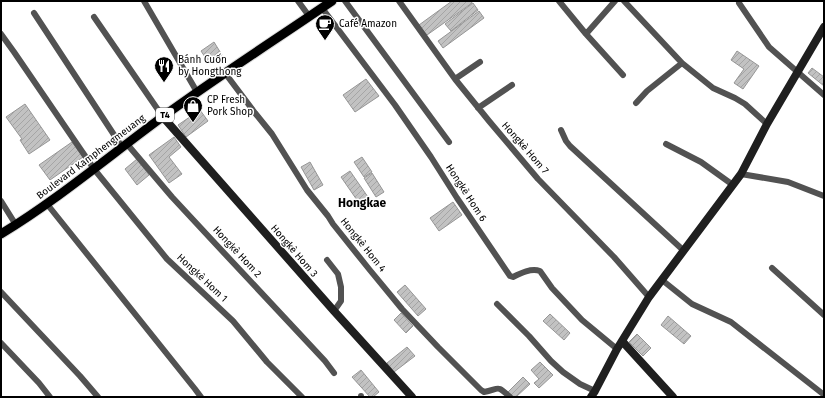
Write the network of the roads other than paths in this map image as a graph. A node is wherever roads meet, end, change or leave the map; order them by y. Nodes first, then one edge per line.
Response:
1 (144, 1) edge
2 (298, 1) edge
3 (332, 1) edge
4 (345, 1) edge
5 (399, 1) edge
6 (558, 1) edge
7 (615, 1) edge
8 (624, 1) edge
9 (739, 3) dead end
10 (322, 8) junction
11 (34, 13) dead end
12 (309, 16) junction
13 (94, 17) dead end
14 (824, 28) edge
15 (1, 34) edge
16 (586, 34) junction
17 (480, 62) dead end
18 (682, 63) junction
19 (798, 72) junction
20 (225, 73) junction
21 (623, 75) dead end
22 (455, 79) junction
23 (512, 85) dead end
24 (197, 92) junction
25 (824, 95) edge
26 (636, 103) dead end
27 (478, 108) junction
28 (163, 117) junction
29 (767, 124) junction
30 (561, 130) dead end
31 (450, 142) dead end
32 (666, 144) dead end
33 (124, 145) junction
34 (94, 169) junction
35 (741, 174) junction
36 (733, 185) junction
37 (824, 196) edge
38 (1, 201) edge
39 (47, 204) junction
40 (16, 225) junction
41 (1, 234) edge
42 (683, 250) junction
43 (327, 260) dead end
44 (772, 268) dead end
45 (662, 280) junction
46 (1, 292) edge
47 (649, 297) junction
48 (497, 304) dead end
49 (334, 312) junction
50 (824, 315) edge
51 (1, 343) edge
52 (620, 345) junction
53 (334, 372) dead end
54 (593, 394) edge
55 (823, 395) edge
56 (50, 397) edge
57 (98, 397) edge
58 (201, 397) edge
59 (302, 397) edge
60 (412, 397) edge
61 (510, 397) edge
62 (673, 397) edge

1 - 24 street
2 - 12 street
3 - 10 main road, Boulevard Kamphengmeuang / T4
4 - 31 street
5 - 22 street, Hongkè Hom 7
6 - 16 street
7 - 16 street
8 - 18 street
9 - 19 street
10 - 12 main road, Boulevard Kamphengmeuang / T4
10 - 52 street, Hongkè Hom 6
11 - 33 street, Hongkè Hom 2
12 - 20 main road, Boulevard Kamphengmeuang / T4
13 - 28 street
14 - 19 street
15 - 34 street, Hongkè Hom 1
16 - 21 street
17 - 22 street
18 - 26 street
18 - 29 street
19 - 25 street
19 - 29 street
20 - 24 main road, Boulevard Kamphengmeuang / T4
20 - 61 street, Hongkè Hom 4
22 - 27 street, Hongkè Hom 7
23 - 27 street
24 - 28 main road, Boulevard Kamphengmeuang / T4
27 - 47 street, Hongkè Hom 7
28 - 33 main road, Boulevard Kamphengmeuang / T4
28 - 49 street, Hongkè Hom 3
29 - 35 street
30 - 42 street
32 - 36 street
33 - 34 main road, Boulevard Kamphengmeuang / T4
33 - 53 street, Hongkè Hom 2
34 - 39 main road, Boulevard Kamphengmeuang / T4
34 - 59 street, Hongkè Hom 1
35 - 36 street
35 - 37 street
36 - 42 street
38 - 40 street
39 - 40 main road, Boulevard Kamphengmeuang / T4
39 - 58 street
40 - 41 main road, Boulevard Kamphengmeuang / T4
42 - 45 street
43 - 49 street
44 - 50 street
45 - 47 street
45 - 55 street
46 - 57 street
47 - 52 street
48 - 54 street
49 - 60 street, Hongkè Hom 3
51 - 56 street
52 - 54 street
52 - 62 street

